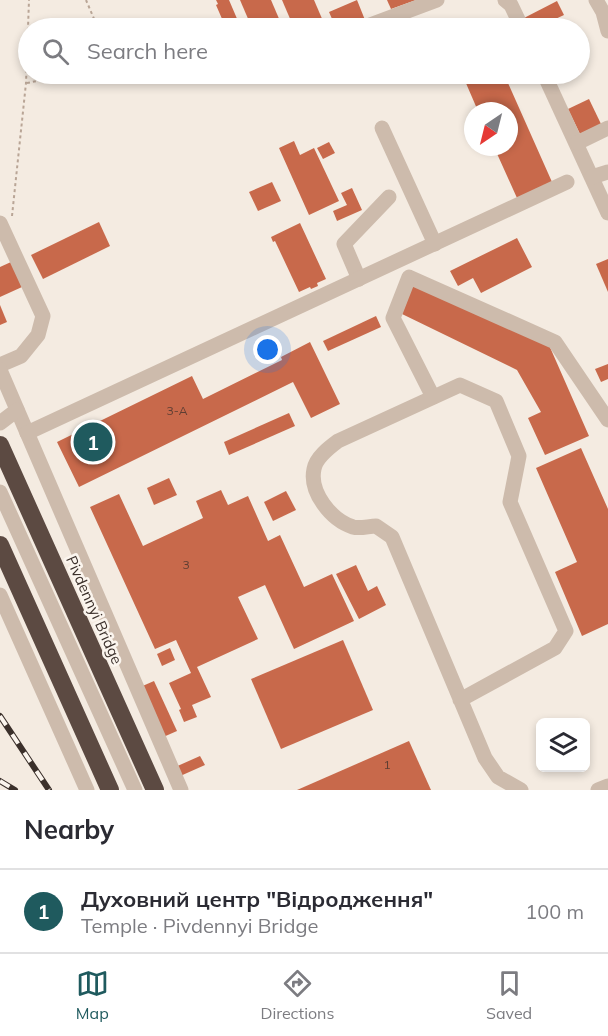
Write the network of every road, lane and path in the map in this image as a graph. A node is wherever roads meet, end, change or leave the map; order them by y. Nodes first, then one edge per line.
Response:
1 (29, 0) edge
2 (86, 0) edge
3 (437, 0) edge
4 (505, 0) edge
5 (602, 9) edge
6 (28, 18) edge
7 (94, 18) edge
8 (389, 18) edge
9 (518, 18) edge
10 (608, 31) edge
11 (26, 84) edge
12 (549, 84) edge
13 (382, 128) dead end
14 (608, 128) edge
15 (577, 143) junction
16 (608, 172) edge
17 (592, 177) junction
18 (567, 182) dead end
19 (389, 196) dead end
20 (608, 213) edge
21 (0, 223) edge
22 (9, 243) junction
23 (435, 244) junction
24 (359, 279) junction
25 (0, 365) edge
26 (0, 370) edge
27 (433, 397) junction
28 (17, 410) junction
29 (608, 420) edge
30 (0, 423) edge
31 (27, 433) junction
32 (0, 445) edge
33 (0, 492) edge
34 (0, 545) edge
35 (0, 595) edge
36 (460, 700) junction
37 (165, 752) junction
38 (132, 785) edge
39 (608, 786) edge
40 (87, 790) edge
41 (110, 790) edge
42 (154, 790) edge
43 (181, 790) edge
44 (521, 790) edge
45 (598, 790) edge

1 - 6 path
2 - 7 path
3 - 8 street
4 - 9 street
5 - 10 street
11 - 22 path
12 - 15 street
13 - 23 street
14 - 15 street
15 - 17 street
16 - 17 street
17 - 20 street
18 - 23 street
19 - 24 street
21 - 22 street
22 - 25 street
23 - 24 street
24 - 31 street
26 - 28 street
27 - 29 street
27 - 36 street
27 - 36 street
28 - 30 street
28 - 31 street
31 - 37 street
32 - 42 highway, Pivdennyi Bridge, bridge
33 - 38 street
34 - 41 highway
35 - 40 street
36 - 44 street
37 - 38 street
37 - 43 street
39 - 45 street

